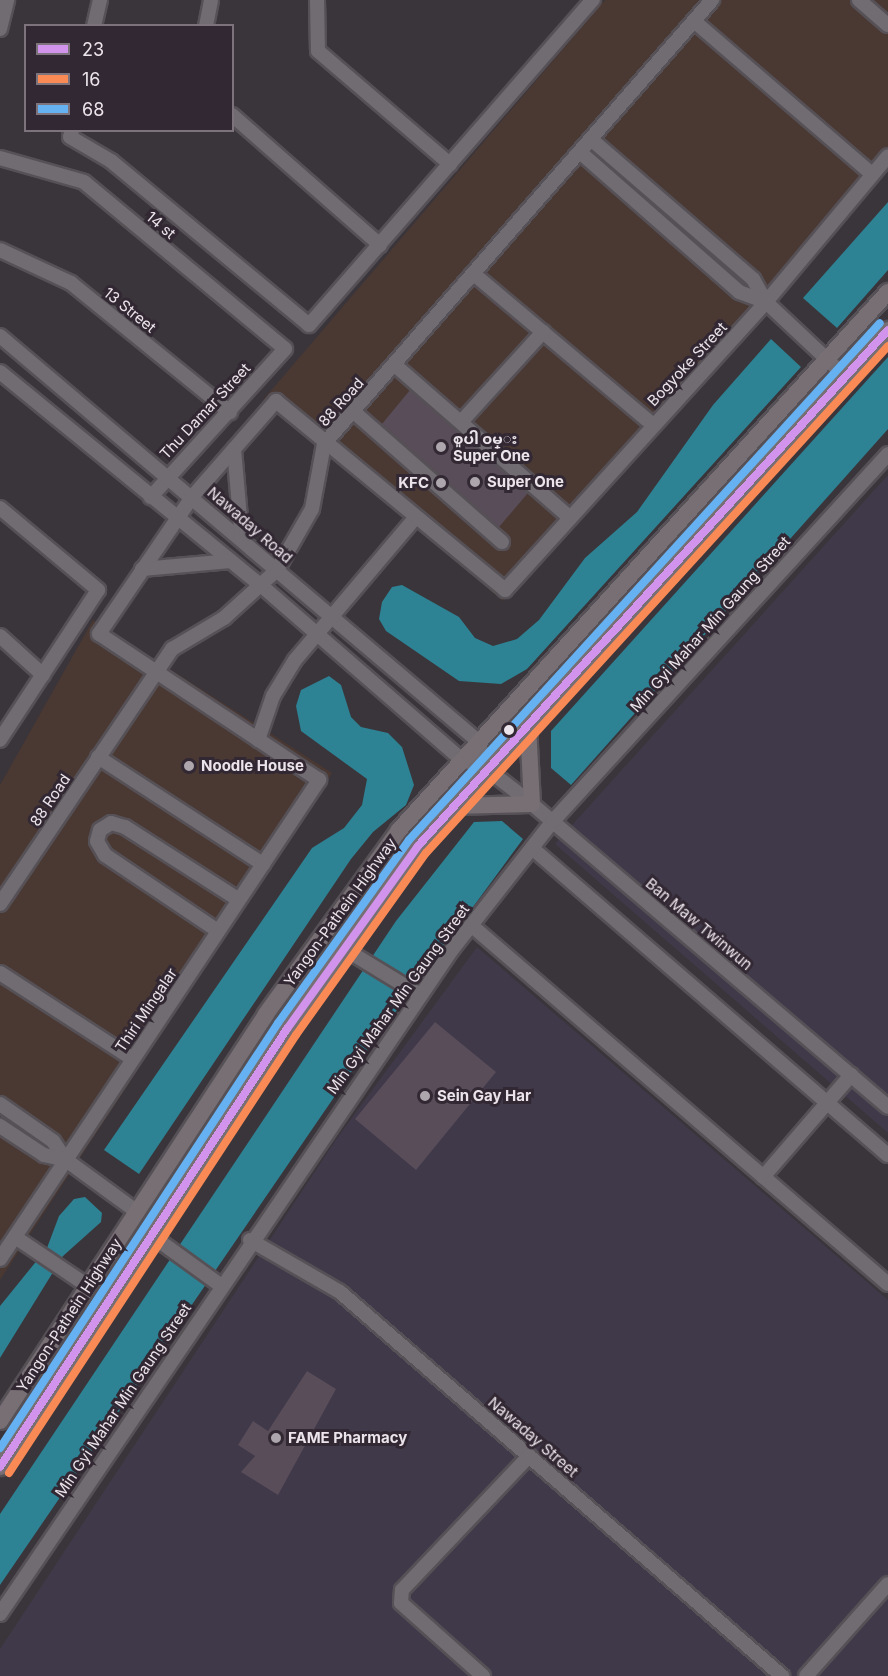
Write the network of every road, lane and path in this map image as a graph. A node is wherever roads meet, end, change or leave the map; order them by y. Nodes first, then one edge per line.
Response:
1 (7, 0) edge
2 (100, 0) edge
3 (211, 0) edge
4 (317, 0) edge
5 (712, 0) edge
6 (859, 0) edge
7 (588, 1) edge
8 (694, 21) junction
9 (94, 24) edge
10 (206, 24) edge
11 (888, 25) edge
12 (0, 29) edge
13 (234, 117) edge
14 (71, 132) edge
15 (592, 140) junction
16 (581, 153) junction
17 (888, 156) edge
18 (0, 158) edge
19 (450, 164) junction
20 (872, 174) junction
21 (380, 245) junction
22 (0, 250) edge
23 (475, 275) junction
24 (888, 292) edge
25 (766, 302) junction
26 (888, 330) edge
27 (543, 332) junction
28 (0, 336) edge
29 (285, 349) joint
30 (828, 361) junction
31 (396, 366) junction
32 (0, 372) edge
33 (847, 378) junction
34 (230, 412) junction
35 (354, 412) junction
36 (461, 422) junction
37 (653, 425) junction
38 (324, 444) junction
39 (234, 449) junction
40 (888, 455) edge
41 (168, 476) junction
42 (151, 497) junction
43 (192, 497) junction
44 (0, 508) edge
45 (177, 517) junction
46 (416, 517) junction
47 (570, 518) junction
48 (242, 540) junction
49 (502, 542) dead end
50 (231, 561) junction
51 (142, 569) junction
52 (277, 570) junction
53 (263, 587) junction
54 (331, 616) junction
55 (316, 633) junction
56 (0, 636) edge
57 (154, 672) junction
58 (43, 675) junction
59 (528, 724) junction
60 (0, 740) edge
61 (258, 740) junction
62 (478, 741) junction
63 (98, 756) junction
64 (461, 759) junction
65 (486, 769) junction
66 (532, 804) junction
67 (453, 806) junction
68 (553, 821) junction
69 (532, 848) junction
70 (263, 864) junction
71 (238, 900) junction
72 (0, 904) edge
73 (471, 925) junction
74 (218, 931) junction
75 (344, 948) junction
76 (0, 973) edge
77 (416, 993) junction
78 (133, 1059) junction
79 (851, 1075) junction
80 (827, 1103) junction
81 (0, 1104) edge
82 (888, 1107) edge
83 (0, 1126) edge
84 (888, 1155) edge
85 (66, 1160) junction
86 (763, 1177) junction
87 (136, 1211) junction
88 (151, 1235) junction
89 (15, 1237) junction
90 (250, 1240) junction
91 (0, 1259) edge
92 (216, 1282) junction
93 (888, 1284) edge
94 (88, 1286) junction
95 (0, 1421) edge
96 (529, 1456) junction
97 (0, 1467) edge
98 (888, 1584) edge
99 (0, 1614) edge
100 (483, 1676) edge
101 (782, 1676) edge
102 (806, 1676) edge

1 - 12 street
2 - 9 street
3 - 10 street
4 - 19 street
5 - 8 street, 88 Road
6 - 11 street
7 - 19 street
8 - 15 street, 88 Road
8 - 20 street
13 - 21 street
14 - 21 street
15 - 16 street, 88 Road
15 - 25 street
16 - 23 street, 88 Road
16 - 25 street
17 - 20 street, Bogyoke Street
18 - 29 street, 14 st
19 - 21 street
20 - 25 street, Bogyoke Street
22 - 34 street, 13 Street
23 - 27 street
23 - 31 street, 88 Road
24 - 30 main road, Yangon-Pathein Highway
25 - 30 street
25 - 37 street, Bogyoke Street
26 - 33 main road, Yangon-Pathein Highway
27 - 36 street
27 - 37 street
28 - 41 street, Nawaday Road
29 - 34 street, Thu Damar Street
30 - 33 street
30 - 62 main road, Yangon-Pathein Highway
31 - 35 street, 88 Road
31 - 36 street
32 - 42 street
33 - 59 main road, Yangon-Pathein Highway
34 - 41 street, Thu Damar Street
35 - 38 street, 88 Road
35 - 49 street
36 - 47 street
37 - 47 street, Bogyoke Street
38 - 39 street
38 - 46 street
38 - 52 street, 88 Road
39 - 43 street
39 - 48 street
40 - 68 street, Min Gyi Mahar Min Gaung Street
41 - 42 street, Thu Damar Street
41 - 43 street, Nawaday Road
42 - 45 street
43 - 45 street
43 - 48 street, Nawaday Road
44 - 58 street
45 - 50 street
45 - 51 street
46 - 47 street, Bogyoke Street
46 - 54 street
48 - 52 street, Nawaday Road
50 - 51 street
50 - 53 street
51 - 57 street
52 - 53 street, 88 Road
52 - 54 street, Nawaday Road
53 - 55 street
53 - 57 street, 88 Road
54 - 55 street
54 - 62 street, Nawaday Road
55 - 61 street
55 - 64 street
56 - 58 street
57 - 61 street
57 - 63 street, 88 Road
58 - 60 street
59 - 65 main road, Yangon-Pathein Highway
59 - 66 main road
61 - 70 street, Thiri Mingalar
62 - 64 main road, Yangon-Pathein Highway
62 - 65 street
63 - 70 street
63 - 72 street, 88 Road
64 - 65 street, Ban Maw Twinwun
64 - 87 main road, Yangon-Pathein Highway
65 - 66 street, Ban Maw Twinwun
65 - 67 main road, Yangon-Pathein Highway
66 - 67 main road
66 - 68 street, Ban Maw Twinwun
67 - 75 main road, Yangon-Pathein Highway
68 - 69 street, Min Gyi Mahar Min Gaung Street
68 - 79 street, Ban Maw Twinwun
69 - 73 street, Min Gyi Mahar Min Gaung Street
69 - 80 street
70 - 71 street, Thiri Mingalar
71 - 74 street, Thiri Mingalar
71 - 74 street
73 - 77 street, Min Gyi Mahar Min Gaung Street
73 - 86 street
74 - 78 street, Thiri Mingalar
75 - 77 street
75 - 88 main road, Yangon-Pathein Highway
76 - 78 street
77 - 90 street, Min Gyi Mahar Min Gaung Street
78 - 85 street, Thiri Mingalar
79 - 80 street
79 - 82 street, Ban Maw Twinwun
80 - 84 street
80 - 86 street
81 - 85 street
83 - 85 street
85 - 87 street
85 - 89 street, Thiri Mingalar
86 - 93 street
87 - 94 main road, Yangon-Pathein Highway
88 - 92 street
88 - 97 main road, Yangon-Pathein Highway
89 - 91 street, Thiri Mingalar
89 - 94 street
90 - 92 street, Min Gyi Mahar Min Gaung Street
90 - 96 street, Nawaday Street
92 - 99 street, Min Gyi Mahar Min Gaung Street
94 - 95 main road, Yangon-Pathein Highway
96 - 100 street
96 - 101 street, Nawaday Street
98 - 102 street

